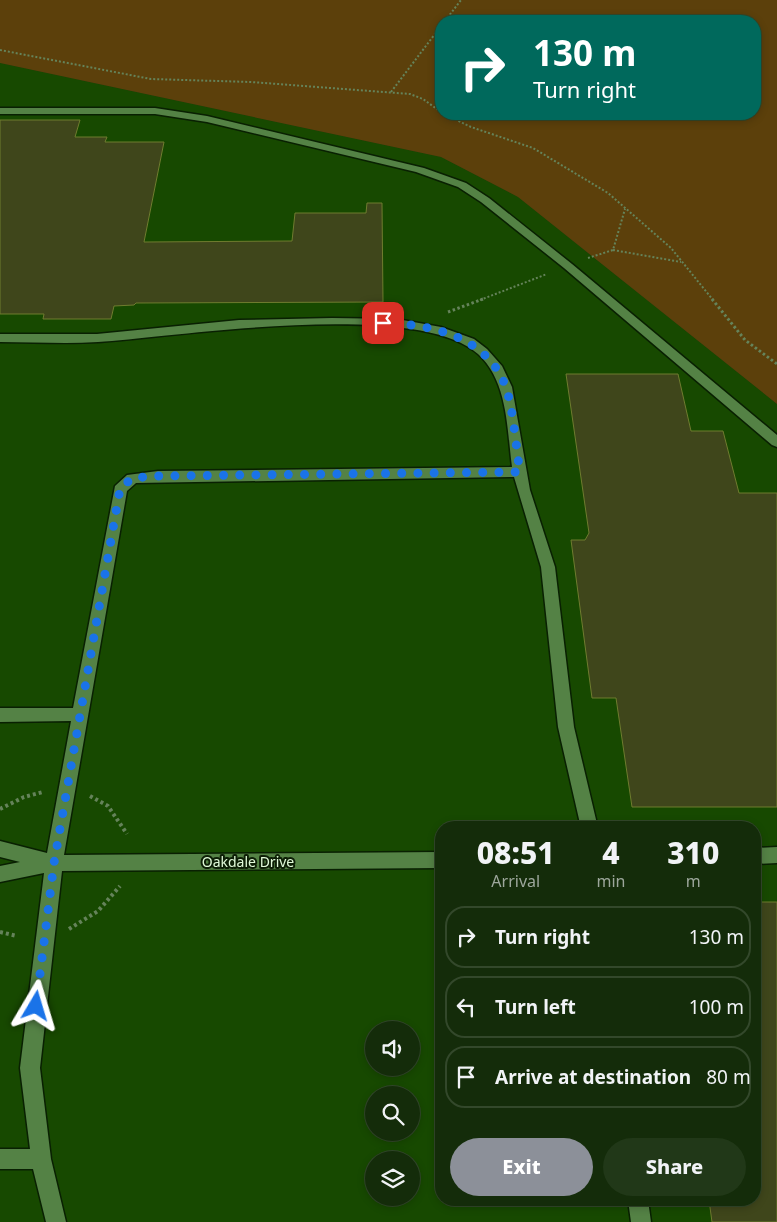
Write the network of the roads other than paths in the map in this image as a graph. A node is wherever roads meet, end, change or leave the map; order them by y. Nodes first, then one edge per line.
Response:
1 (0, 111) edge
2 (0, 338) edge
3 (777, 442) edge
4 (520, 472) junction
5 (80, 714) junction
6 (0, 715) edge
7 (588, 821) edge
8 (0, 849) edge
9 (761, 856) edge
10 (777, 856) edge
11 (435, 860) edge
12 (54, 863) junction
13 (0, 874) edge
14 (0, 1158) edge
15 (41, 1159) junction
16 (639, 1206) edge
17 (56, 1222) edge
18 (640, 1222) edge

1 - 3 street
2 - 4 street
4 - 5 street
4 - 7 street
5 - 6 street
5 - 12 street
8 - 12 street, Oakdale Drive
9 - 10 street
11 - 12 street, Oakdale Drive
12 - 13 street, Oakdale Drive
12 - 15 street
14 - 15 street
15 - 17 street
16 - 18 street

